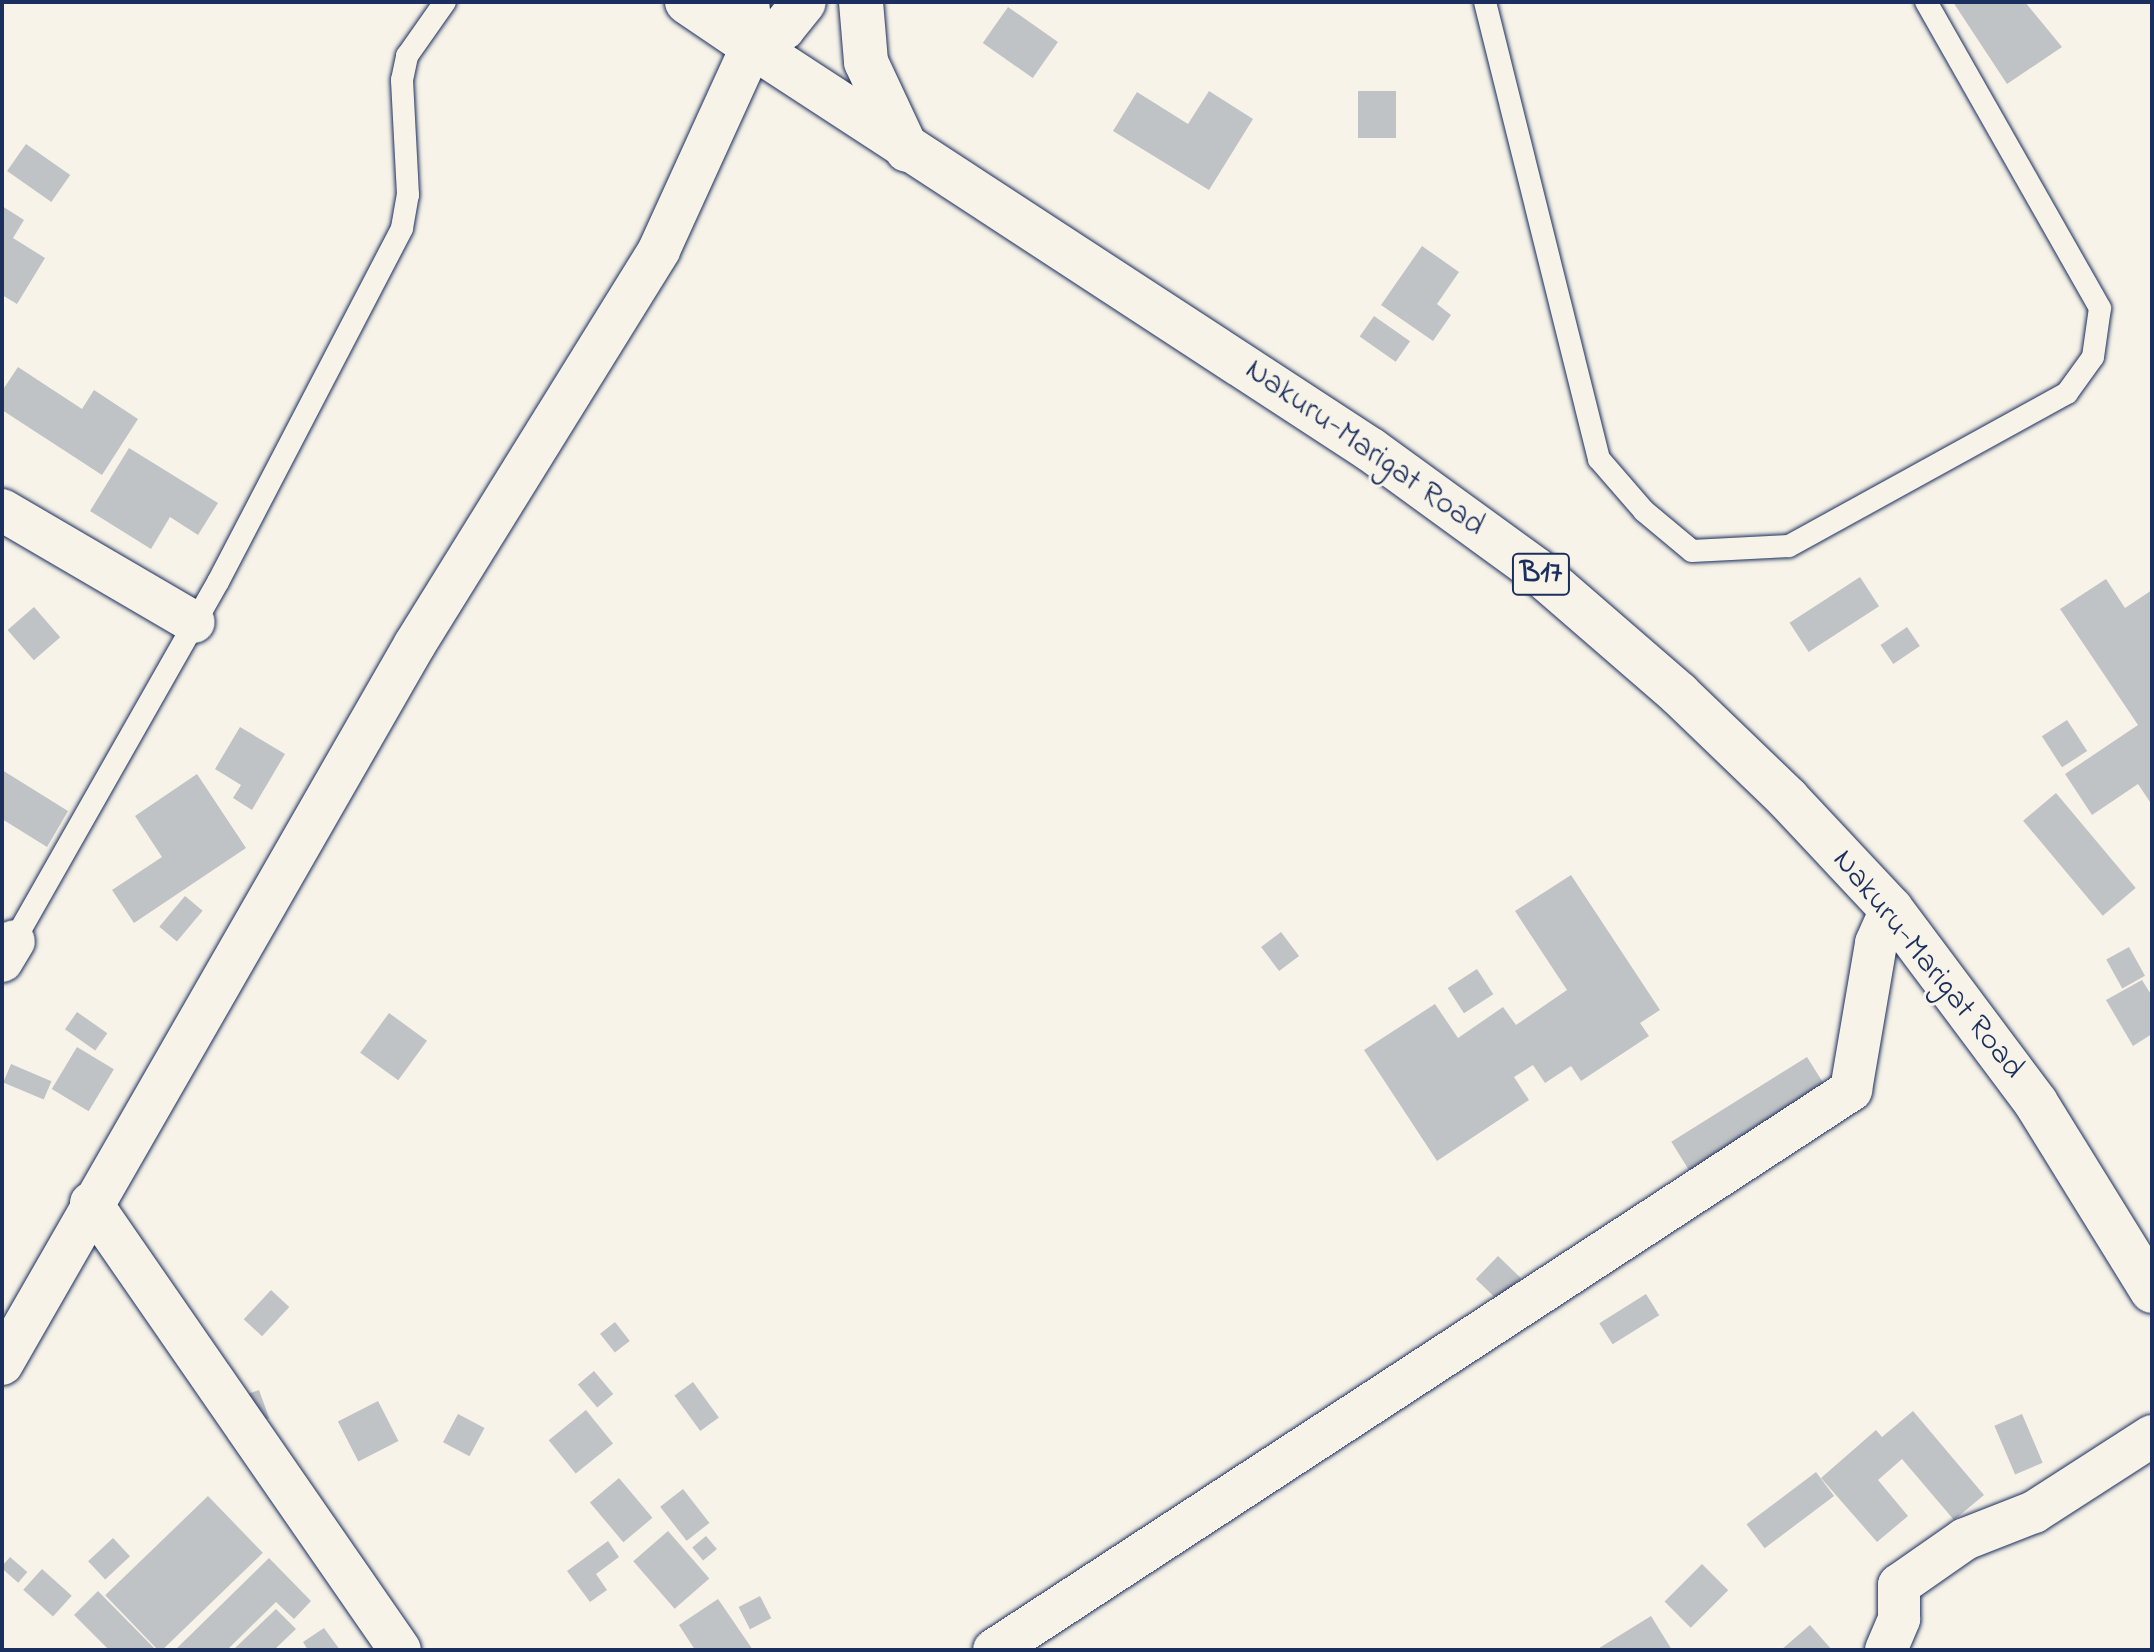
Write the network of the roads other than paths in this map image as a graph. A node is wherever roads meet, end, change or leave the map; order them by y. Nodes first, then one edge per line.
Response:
1 (445, 2) edge
2 (687, 2) edge
3 (747, 2) edge
4 (804, 2) edge
5 (861, 2) edge
6 (1485, 2) edge
7 (1926, 2) edge
8 (752, 46) junction
9 (907, 150) junction
10 (2, 510) edge
11 (194, 622) junction
12 (1891, 909) junction
13 (6, 945) edge
14 (91, 1203) junction
15 (2152, 1291) edge
16 (2, 1364) edge
17 (2152, 1436) edge
18 (400, 1650) edge
19 (994, 1650) edge
20 (1886, 1650) edge

1 - 11 lane
2 - 8 main road, Nakuru-Marigat Road
3 - 8 main road
4 - 8 main road
5 - 9 main road
6 - 7 lane
8 - 9 main road, Nakuru-Marigat Road / B17
8 - 14 street
9 - 12 main road, Nakuru-Marigat Road / B17
10 - 11 street
11 - 13 lane
12 - 15 main road, Nakuru-Marigat Road / B17
12 - 19 street
14 - 16 street
14 - 18 street
17 - 20 street

